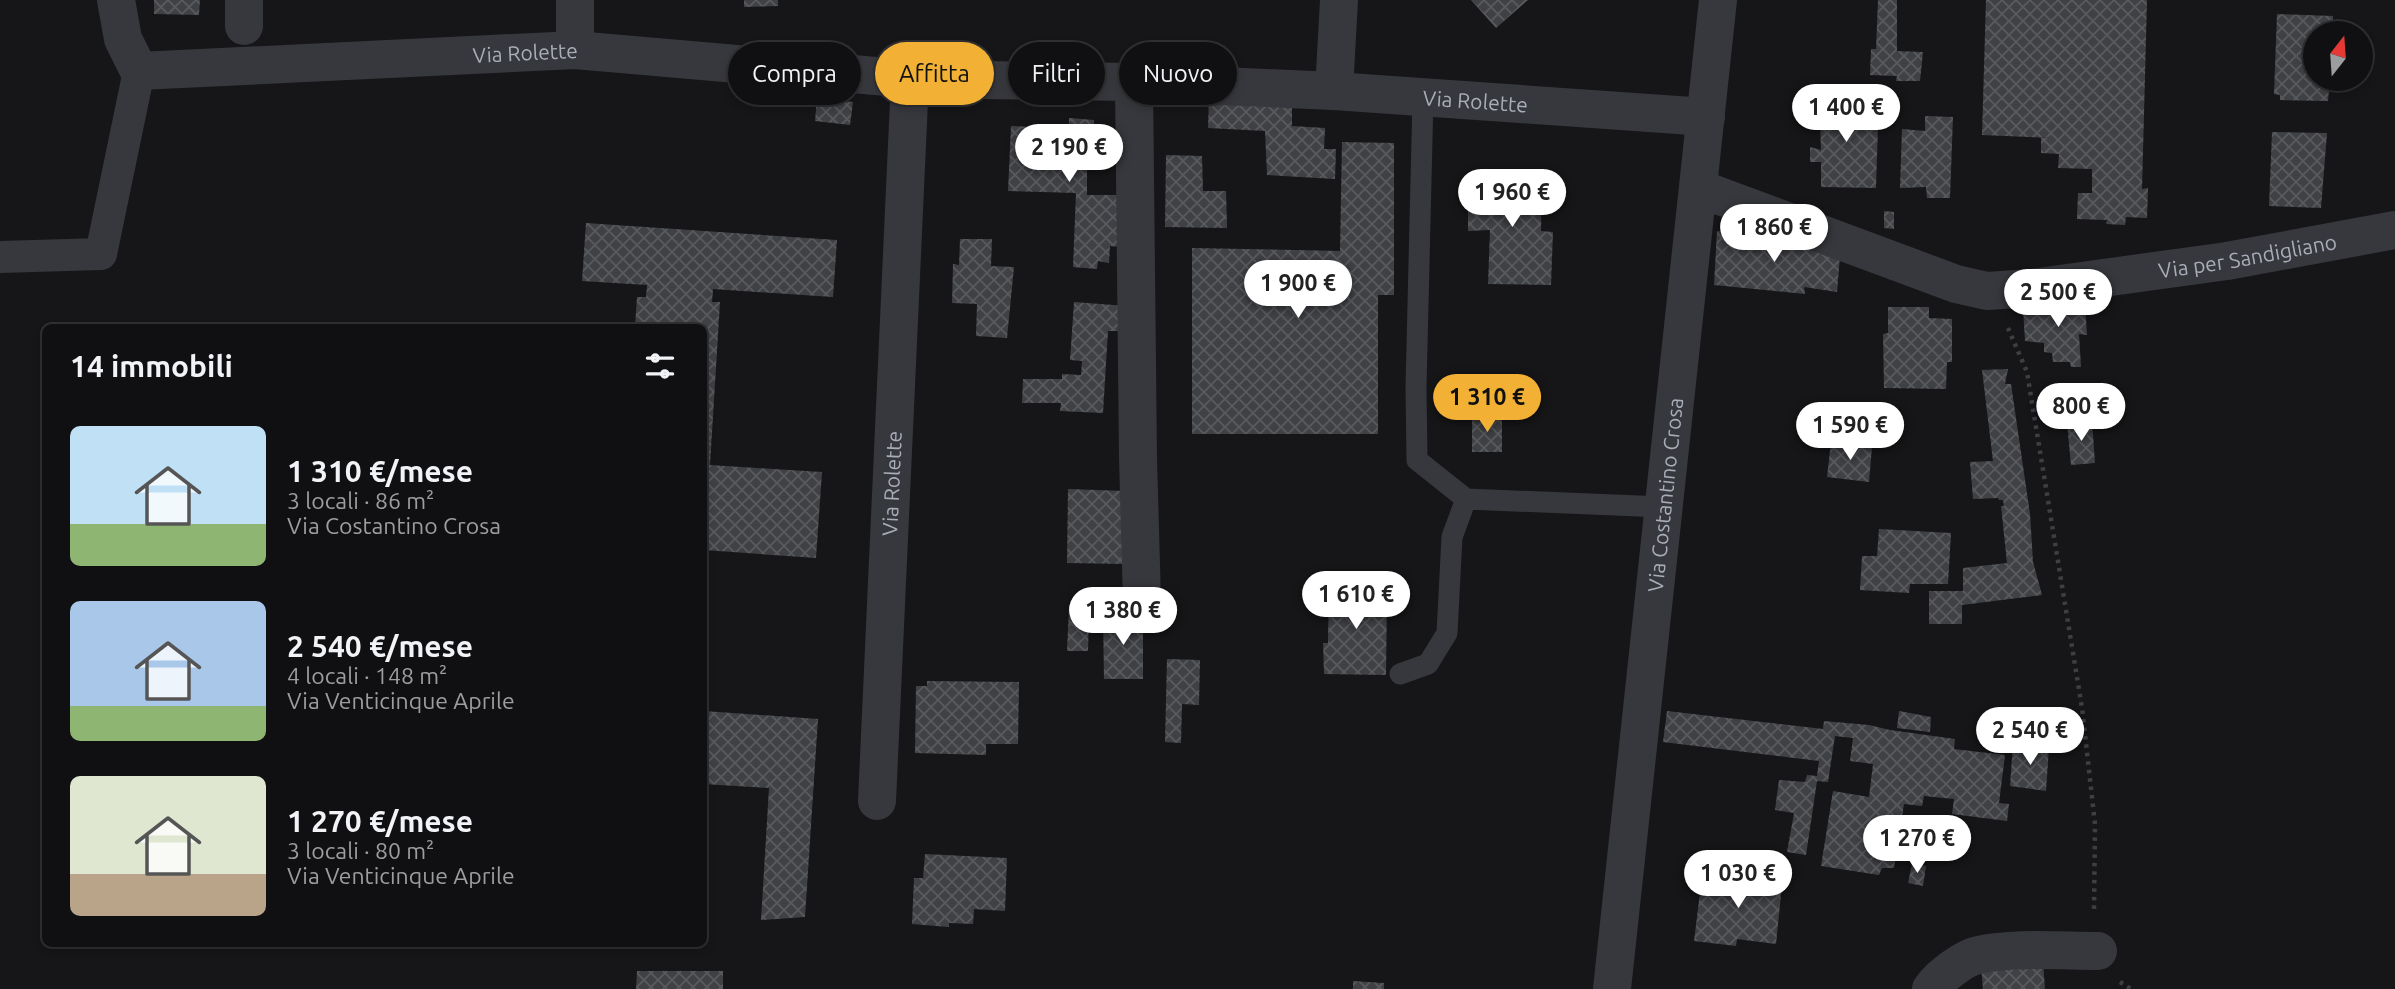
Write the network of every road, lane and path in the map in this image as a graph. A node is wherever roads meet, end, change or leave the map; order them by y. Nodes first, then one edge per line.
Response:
1 (116, 0) edge
2 (575, 0) edge
3 (1339, 0) edge
4 (1718, 0) edge
5 (575, 50) junction
6 (139, 71) junction
7 (875, 76) edge
8 (994, 80) edge
9 (1119, 82) edge
10 (1237, 86) edge
11 (1334, 90) junction
12 (1423, 98) junction
13 (909, 105) edge
14 (1134, 105) edge
15 (1706, 117) junction
16 (1698, 188) junction
17 (2395, 230) edge
18 (0, 257) edge
19 (1987, 291) junction
20 (1466, 499) junction
21 (1663, 508) junction
22 (1142, 601) dead end
23 (1400, 674) dead end
24 (877, 801) dead end
25 (2098, 951) junction
26 (1612, 989) edge
27 (1931, 989) edge
28 (2131, 989) edge

1 - 6 street
2 - 5 street
3 - 11 street
4 - 15 street, Via Costantino Crosa
5 - 6 street, Via Rolette
5 - 7 street, Via Rolette
6 - 18 street
8 - 9 street, Via Rolette
10 - 11 street, Via Rolette
11 - 12 street, Via Rolette
12 - 15 street, Via Rolette
12 - 20 lane
13 - 24 street, Via Rolette
14 - 22 street
15 - 16 street, Via Costantino Crosa
16 - 19 street, Via per Sandigliano
16 - 21 street, Via Costantino Crosa
17 - 19 street, Via per Sandigliano
19 - 25 path
20 - 21 lane
20 - 23 lane
21 - 26 street, Via Costantino Crosa
25 - 27 street
25 - 28 path

